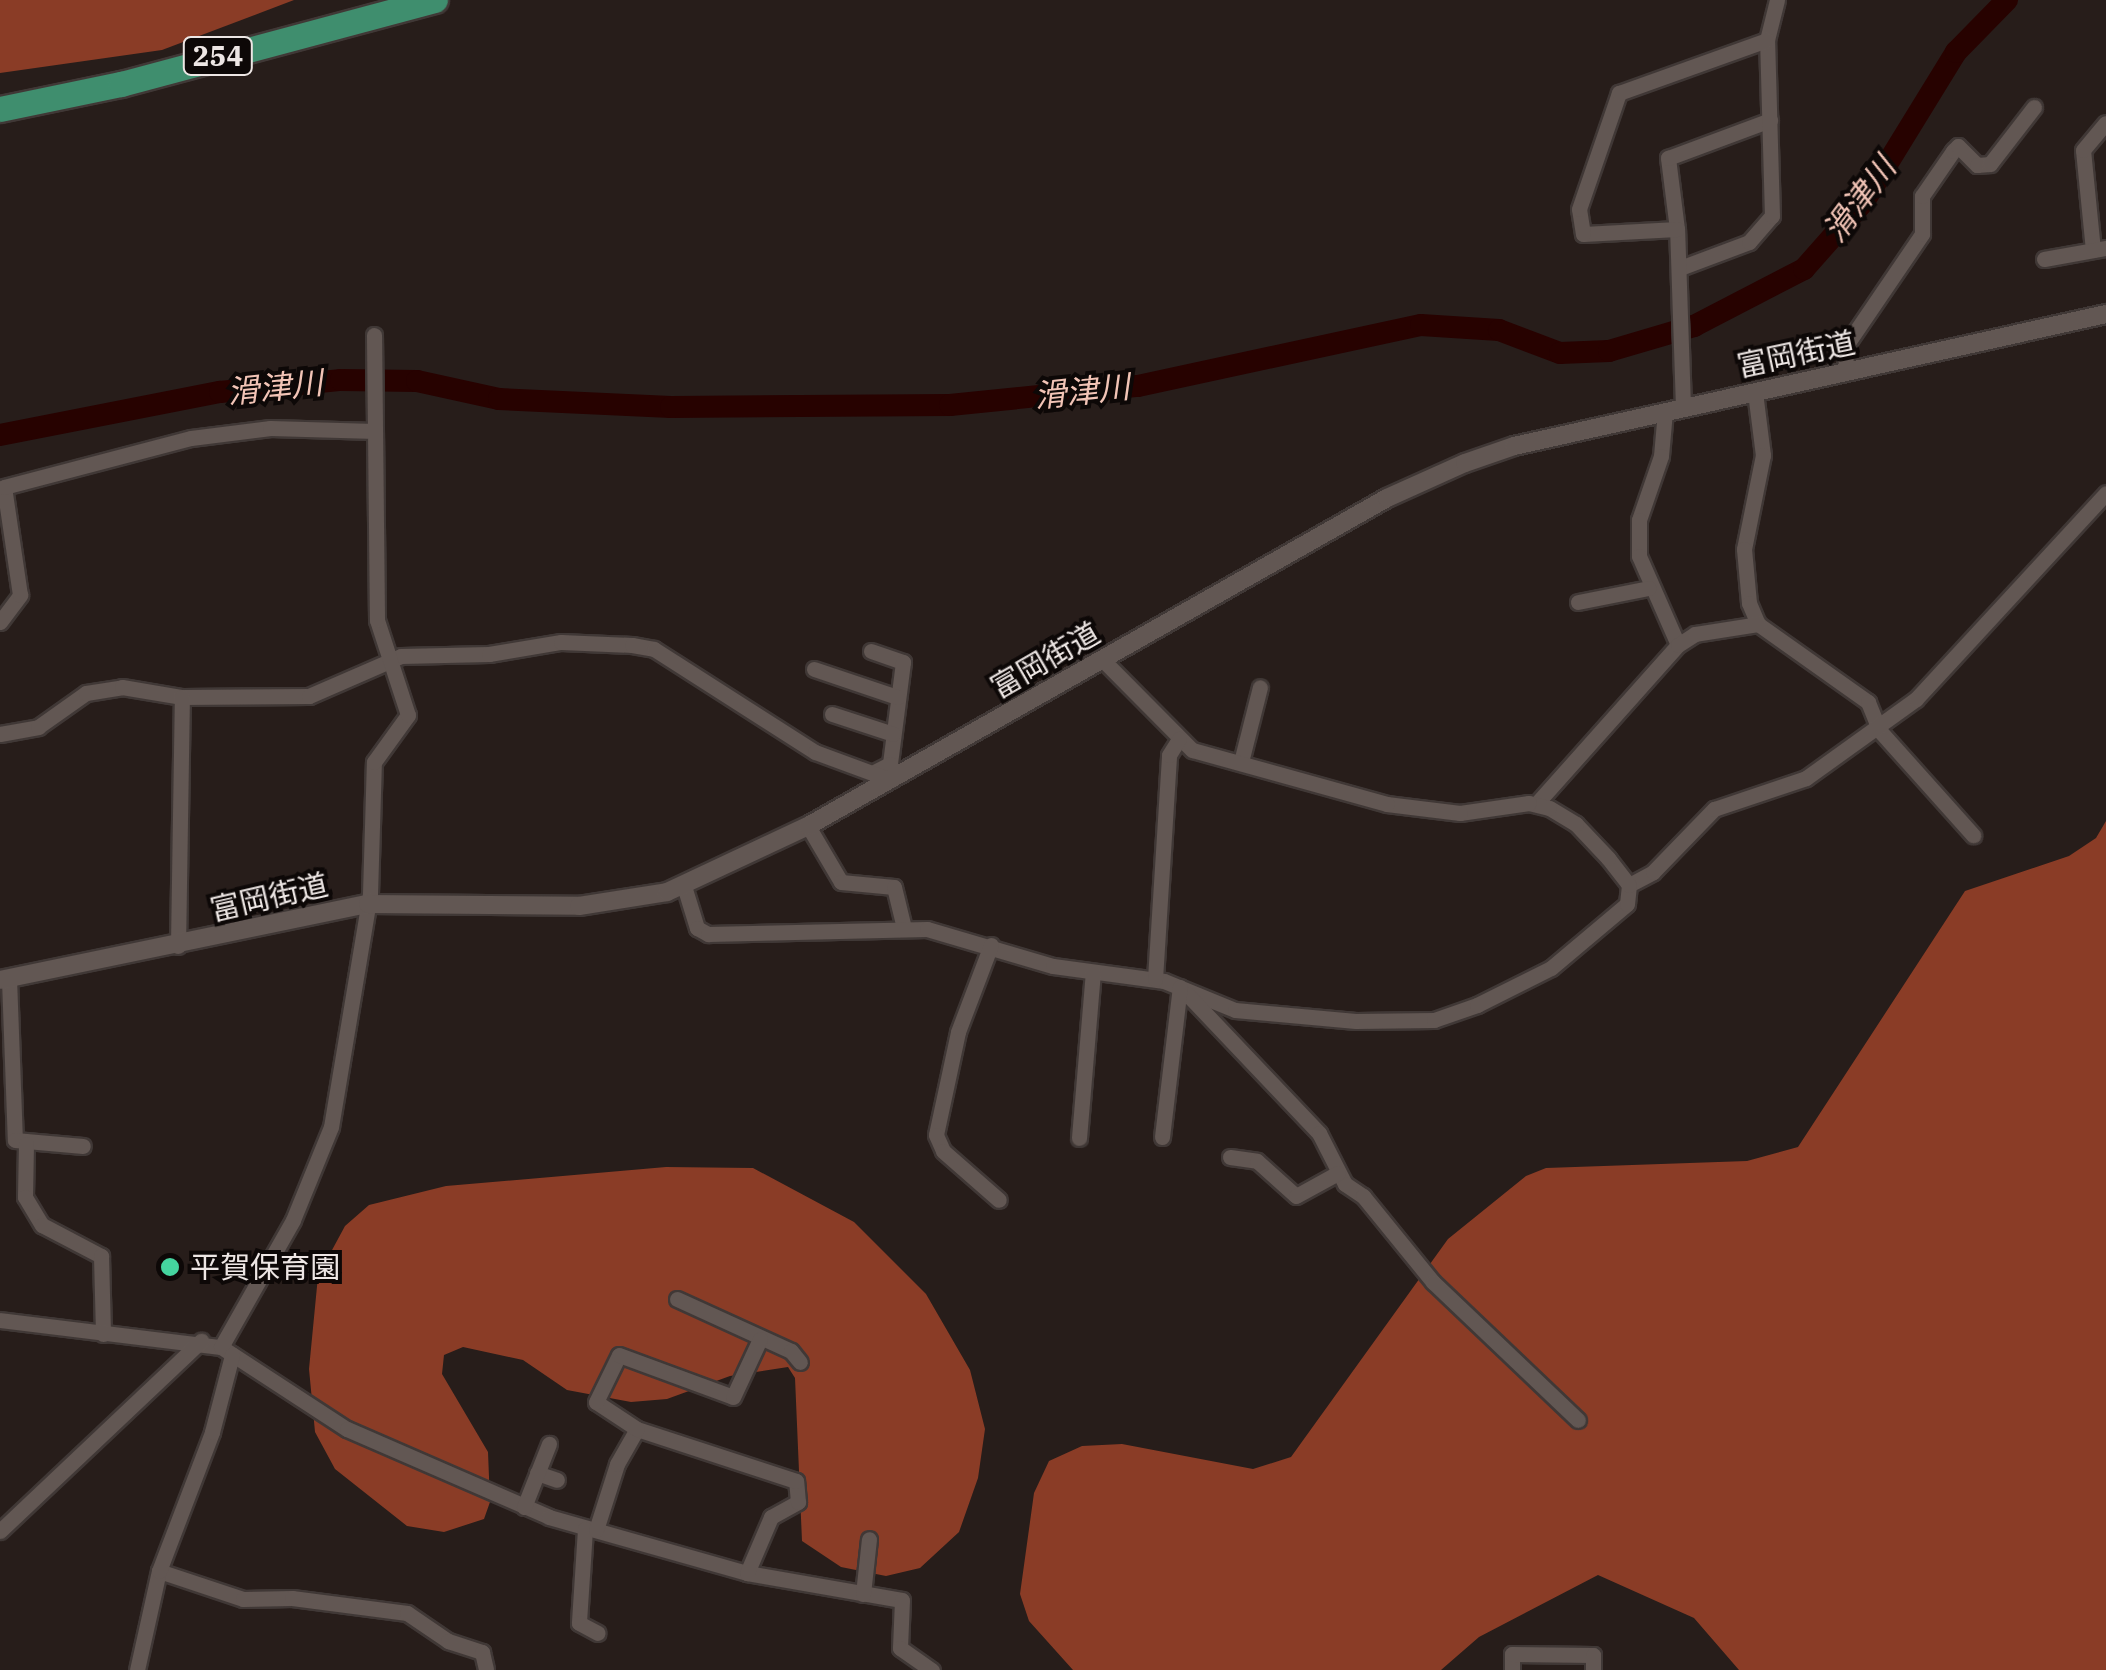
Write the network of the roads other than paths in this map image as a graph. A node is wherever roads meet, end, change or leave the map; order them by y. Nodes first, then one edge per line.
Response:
1 (436, 0) edge
2 (1777, 0) edge
3 (1766, 40) junction
4 (0, 108) edge
5 (2034, 108) dead end
6 (1770, 120) junction
7 (2106, 123) edge
8 (1677, 229) junction
9 (2099, 249) edge
10 (2044, 260) dead end
11 (1680, 271) junction
12 (2106, 314) edge
13 (374, 337) dead end
14 (1846, 372) junction
15 (1755, 392) junction
16 (1674, 409) junction
17 (375, 429) junction
18 (2106, 492) edge
19 (0, 576) edge
20 (18, 578) junction
21 (1650, 588) junction
22 (1578, 602) dead end
23 (0, 622) edge
24 (1758, 624) junction
25 (1678, 645) junction
26 (871, 651) dead end
27 (1102, 659) junction
28 (390, 660) junction
29 (814, 669) dead end
30 (1260, 688) dead end
31 (897, 696) junction
32 (182, 697) junction
33 (832, 714) dead end
34 (1879, 723) junction
35 (0, 734) edge
36 (893, 734) junction
37 (1179, 739) junction
38 (1241, 762) junction
39 (883, 776) junction
40 (1537, 803) junction
41 (808, 826) junction
42 (1973, 835) dead end
43 (1629, 885) junction
44 (684, 886) junction
45 (368, 904) junction
46 (904, 928) junction
47 (991, 945) junction
48 (178, 946) junction
49 (1093, 973) junction
50 (1155, 979) junction
51 (4, 980) edge
52 (1180, 987) junction
53 (1162, 1137) dead end
54 (1079, 1138) dead end
55 (26, 1144) junction
56 (83, 1146) dead end
57 (1230, 1157) dead end
58 (1338, 1173) junction
59 (999, 1200) dead end
60 (678, 1299) dead end
61 (0, 1320) edge
62 (103, 1334) junction
63 (760, 1339) junction
64 (202, 1342) junction
65 (226, 1351) junction
66 (800, 1362) dead end
67 (1578, 1420) dead end
68 (636, 1429) junction
69 (549, 1444) dead end
70 (538, 1472) junction
71 (556, 1480) dead end
72 (524, 1507) junction
73 (590, 1530) junction
74 (0, 1531) edge
75 (868, 1539) dead end
76 (159, 1571) junction
77 (746, 1573) junction
78 (863, 1594) junction
79 (598, 1633) dead end
80 (137, 1670) edge
81 (486, 1670) edge
82 (932, 1670) edge
83 (1512, 1670) edge
84 (1593, 1670) edge

1 - 4 highway, 254
2 - 3 street
3 - 6 street
3 - 8 street
5 - 14 street
6 - 8 street
6 - 11 street
7 - 9 street
8 - 11 street
9 - 10 street
11 - 16 street
12 - 14 street, 富岡街道
13 - 17 street
14 - 15 street, 富岡街道
15 - 16 street, 富岡街道
15 - 24 street
16 - 21 street
16 - 27 street, 富岡街道
17 - 20 street
17 - 28 street
18 - 34 street
19 - 20 street
20 - 23 street
21 - 22 street
21 - 25 street
24 - 25 street
24 - 34 street
25 - 40 street
26 - 31 street
27 - 37 street
27 - 39 street, 富岡街道
28 - 32 street
28 - 39 street
28 - 45 street
29 - 31 street
30 - 38 street
31 - 36 street
32 - 35 street
32 - 48 street
33 - 36 street
34 - 42 street
34 - 43 street
36 - 39 street
37 - 38 street
37 - 50 street
38 - 40 street
39 - 41 street, 富岡街道
40 - 43 street
41 - 44 street, 富岡街道
41 - 46 street
43 - 52 street
44 - 45 street, 富岡街道
44 - 46 street
45 - 48 street, 富岡街道
45 - 65 street
46 - 47 street
47 - 49 street
47 - 59 street
48 - 51 street, 富岡街道
49 - 50 street
49 - 54 street
50 - 52 street
51 - 55 street
52 - 53 street
52 - 58 street
55 - 56 street
55 - 62 street
57 - 58 street
58 - 67 street
60 - 63 street
61 - 62 street
62 - 64 street
63 - 66 street
63 - 68 street
64 - 65 street
64 - 74 street
65 - 72 street
65 - 76 street
68 - 73 street
68 - 77 street
69 - 70 street
70 - 71 street
70 - 72 street
72 - 73 street
73 - 77 street
73 - 79 street
75 - 78 street
76 - 80 street
76 - 81 street
77 - 78 street
78 - 82 street
83 - 84 street

